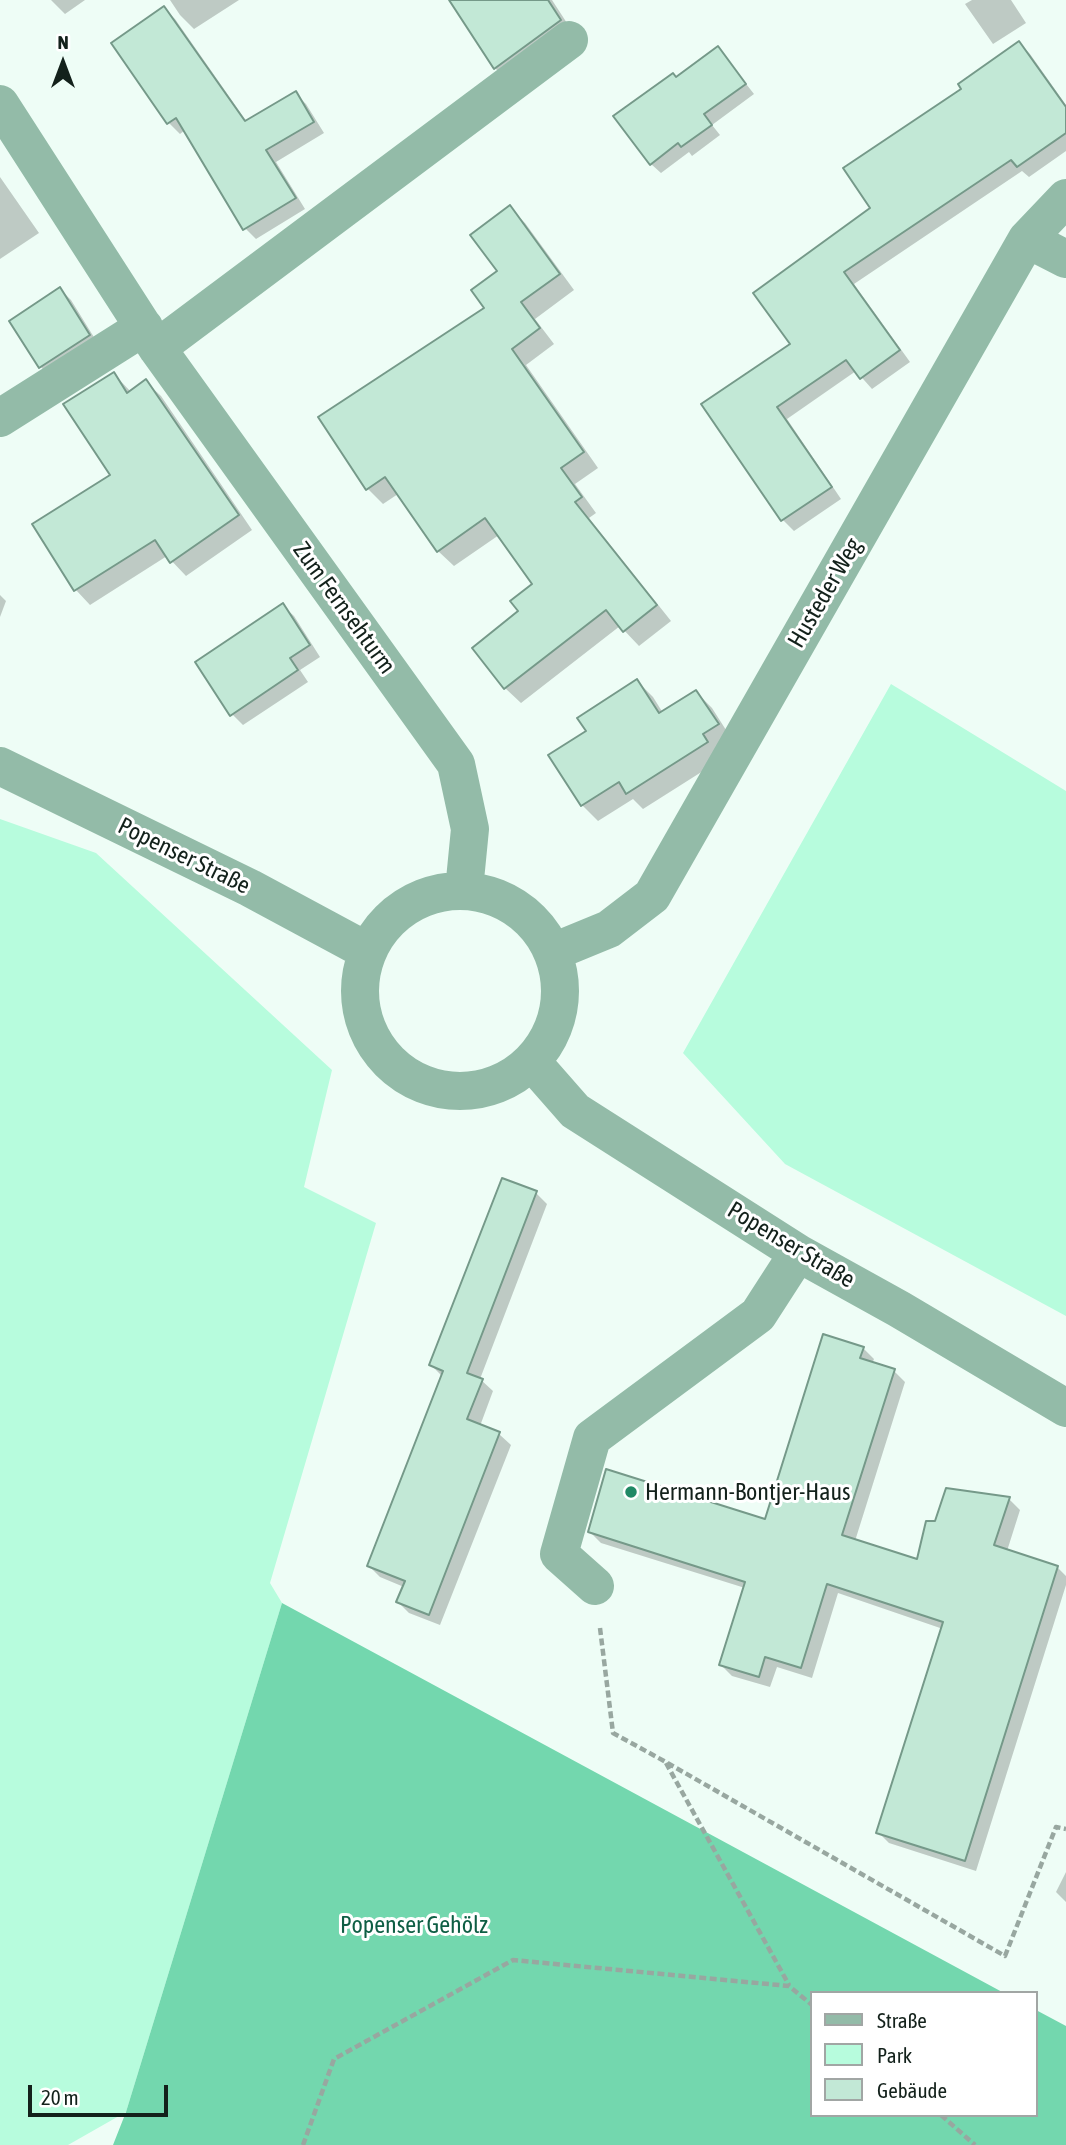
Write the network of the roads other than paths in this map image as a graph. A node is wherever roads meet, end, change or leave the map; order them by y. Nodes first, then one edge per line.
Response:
1 (569, 40) dead end
2 (0, 104) edge
3 (1066, 198) edge
4 (1027, 239) junction
5 (1066, 259) edge
6 (151, 338) junction
7 (0, 418) edge
8 (0, 766) edge
9 (464, 890) junction
10 (367, 951) junction
11 (553, 952) junction
12 (532, 1062) junction
13 (798, 1253) junction
14 (1066, 1408) edge
15 (594, 1586) road end

1 - 6 street
2 - 6 street, Zum Fernsehturm
3 - 4 street, Husteder Weg
4 - 5 street
4 - 11 street, Husteder Weg
6 - 7 street
6 - 9 street, Zum Fernsehturm
8 - 10 street, Popenser Straße
9 - 10 street
9 - 11 street
10 - 12 street
11 - 12 street
12 - 13 street, Popenser Straße
13 - 14 street, Popenser Straße
13 - 15 street

